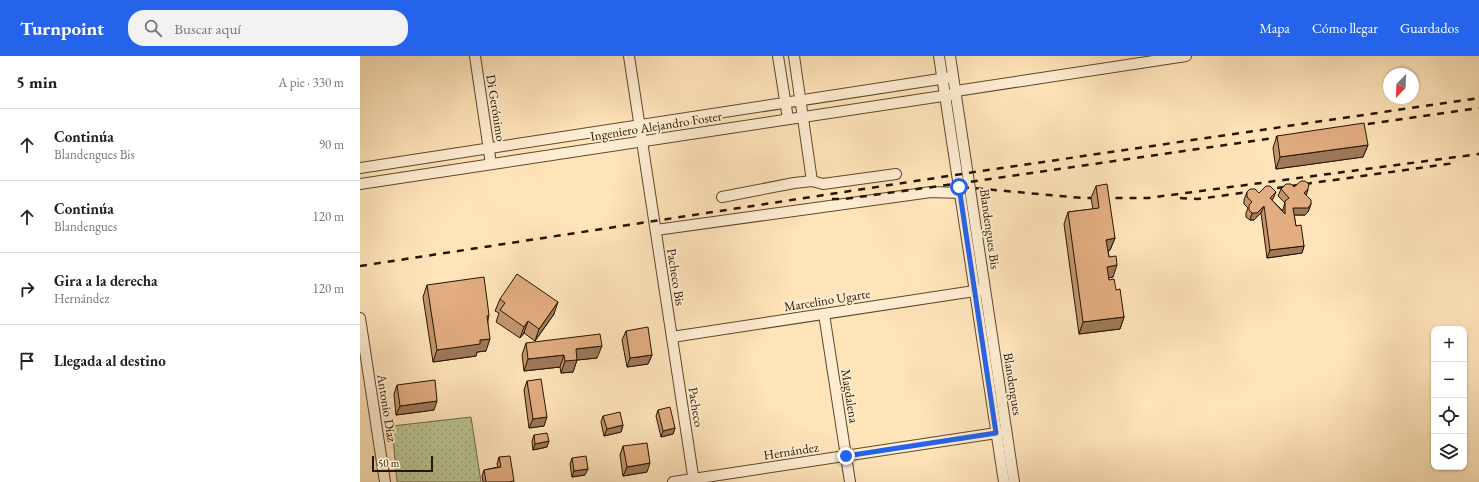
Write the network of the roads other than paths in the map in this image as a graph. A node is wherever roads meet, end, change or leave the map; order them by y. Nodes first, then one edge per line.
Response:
1 (475, 56) edge
2 (629, 56) edge
3 (778, 56) edge
4 (794, 56) edge
5 (939, 56) edge
6 (950, 56) edge
7 (1186, 56) edge
8 (953, 77) junction
9 (943, 79) junction
10 (956, 92) junction
11 (945, 95) junction
12 (801, 100) junction
13 (786, 103) junction
14 (803, 117) junction
15 (788, 119) junction
16 (640, 125) junction
17 (642, 141) junction
18 (489, 148) junction
19 (491, 164) junction
20 (360, 168) edge
21 (896, 174) dead end
22 (812, 181) junction
23 (360, 184) edge
24 (960, 193) junction
25 (722, 197) dead end
26 (655, 226) junction
27 (985, 289) junction
28 (975, 291) junction
29 (824, 314) junction
30 (360, 318) edge
31 (672, 336) junction
32 (363, 362) edge
33 (1002, 432) junction
34 (846, 456) junction
35 (694, 480) edge
36 (385, 482) edge
37 (673, 482) edge
38 (850, 482) edge
39 (1004, 482) edge
40 (1014, 482) edge

1 - 18 street, Di Gerónimo
2 - 16 street, Pacheco Bis
3 - 13 street
4 - 12 street
5 - 9 street, Blandengues Bis
6 - 8 street, Blandengues Bis
7 - 10 street, Ingeniero Alejandro Foster
8 - 9 street, Ingeniero Alejandro Foster
8 - 10 street, Blandengues Bis
9 - 11 street, Blandengues Bis
9 - 12 street, Ingeniero Alejandro Foster
10 - 11 street, Ingeniero Alejandro Foster
10 - 27 street, Blandengues Bis
11 - 14 street, Ingeniero Alejandro Foster
11 - 24 street, Blandengues Bis
12 - 13 street, Ingeniero Alejandro Foster
12 - 14 street
13 - 15 street
13 - 16 street, Ingeniero Alejandro Foster
14 - 15 street, Ingeniero Alejandro Foster
14 - 22 street
15 - 17 street, Ingeniero Alejandro Foster
16 - 17 street, Pacheco Bis
16 - 18 street, Ingeniero Alejandro Foster
17 - 19 street, Ingeniero Alejandro Foster
17 - 26 street, Pacheco Bis
18 - 19 street, Di Gerónimo
18 - 20 street, Ingeniero Alejandro Foster
19 - 23 street, Ingeniero Alejandro Foster
21 - 22 street
22 - 25 street
24 - 26 street
24 - 28 street, Blandengues Bis
26 - 31 street, Pacheco Bis
27 - 28 street, Marcelino Ugarte
27 - 33 street, Blandengues
28 - 29 street, Marcelino Ugarte
28 - 33 street, Blandengues
29 - 31 street, Marcelino Ugarte
29 - 34 street, Magdalena
30 - 32 street, Antonio Díaz
31 - 35 street, Pacheco
32 - 36 street, Antonio Díaz
33 - 34 street, Hernández
33 - 39 street, Blandengues
33 - 40 street, Blandengues
34 - 35 street, Hernández
34 - 38 street, Magdalena
35 - 37 street, Hernández

